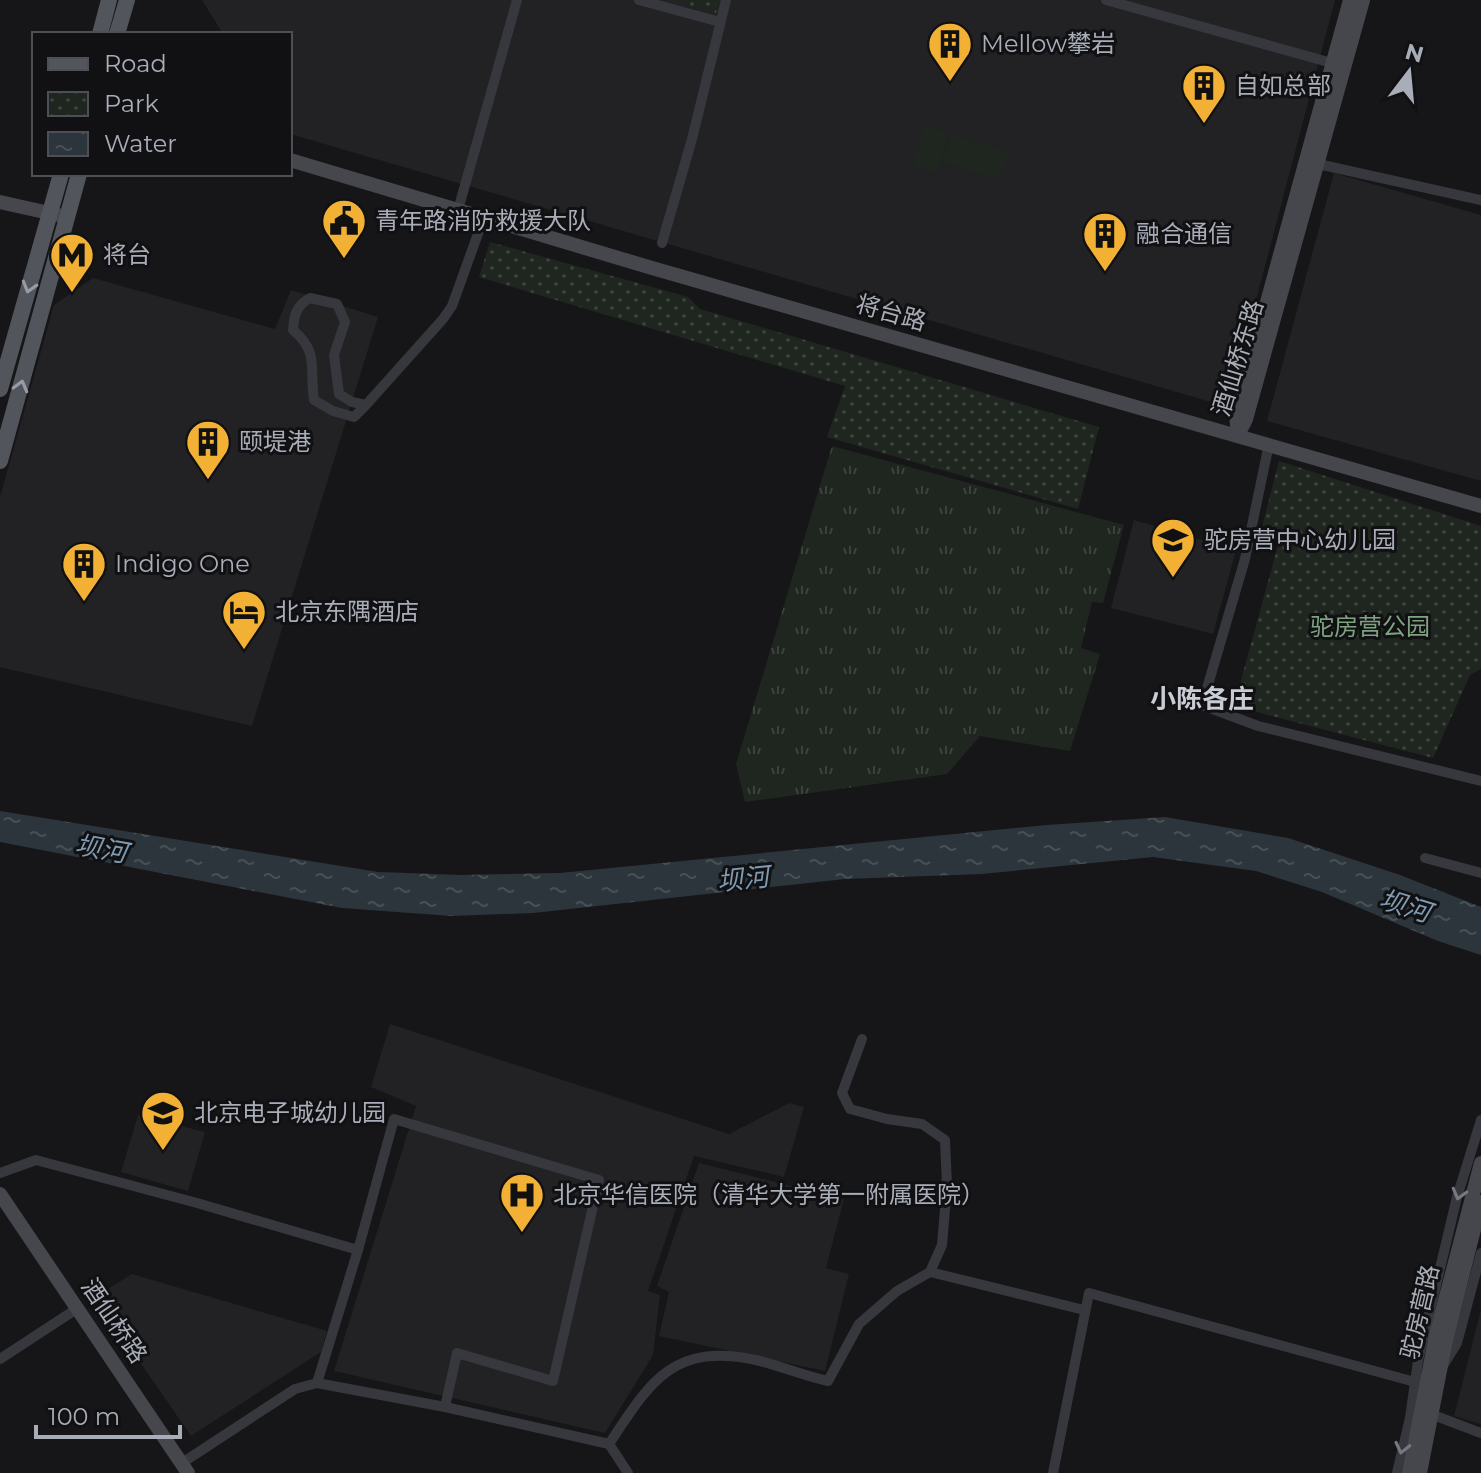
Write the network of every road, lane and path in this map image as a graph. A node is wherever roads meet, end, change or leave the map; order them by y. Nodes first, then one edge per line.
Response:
1 (127, 0) edge
2 (517, 0) edge
3 (639, 0) edge
4 (726, 0) edge
5 (1106, 0) edge
6 (1350, 0) edge
7 (1363, 0) edge
8 (107, 2) edge
9 (720, 22) junction
10 (100, 32) edge
11 (120, 32) edge
12 (1339, 64) junction
13 (292, 161) edge
14 (1318, 164) junction
15 (60, 176) edge
16 (78, 176) edge
17 (1481, 200) edge
18 (0, 202) edge
19 (458, 210) junction
20 (50, 212) junction
21 (67, 217) junction
22 (484, 217) junction
23 (662, 243) dead end
24 (0, 389) edge
25 (366, 405) junction
26 (1238, 435) junction
27 (1269, 444) junction
28 (0, 461) edge
29 (1481, 506) edge
30 (1481, 781) edge
31 (1425, 858) dead end
32 (1481, 873) edge
33 (862, 1039) dead end
34 (1481, 1120) edge
35 (1481, 1163) edge
36 (0, 1173) edge
37 (0, 1194) edge
38 (1481, 1202) edge
39 (358, 1250) junction
40 (1481, 1253) edge
41 (930, 1272) junction
42 (78, 1308) junction
43 (1084, 1310) junction
44 (0, 1359) edge
45 (1439, 1372) junction
46 (317, 1383) junction
47 (1420, 1383) junction
48 (445, 1407) junction
49 (1428, 1413) junction
50 (1481, 1433) edge
51 (609, 1444) junction
52 (185, 1468) edge
53 (628, 1473) edge
54 (1053, 1473) edge
55 (1397, 1473) edge
56 (1409, 1473) edge
57 (1420, 1473) edge

1 - 11 main road
2 - 19 street
3 - 9 street
4 - 9 street
5 - 12 street
6 - 12 main road, 酒仙桥东路
7 - 12 main road, 酒仙桥东路
8 - 10 main road
8 - 11 main road
9 - 23 street
12 - 14 main road, 酒仙桥东路
12 - 26 main road, 酒仙桥东路
13 - 19 main road, 将台路
14 - 17 street
14 - 26 main road, 酒仙桥东路
15 - 20 main road
16 - 21 main road
18 - 20 main road
19 - 22 main road, 将台路
20 - 21 main road
20 -> 24 main road
28 -> 21 main road
22 - 25 street
22 - 26 main road, 将台路
25 - 25 street
26 - 27 main road, 将台路
27 - 29 main road, 将台路
27 - 30 street
31 - 32 street
33 - 41 street
34 -> 47 street
35 - 47 main road, 驼房营路
36 - 39 street
37 - 42 main road, 酒仙桥路
38 - 45 main road, 驼房营路
39 - 46 street
39 - 48 street
40 - 45 street
41 - 43 street
41 - 51 street
42 - 44 street
42 - 52 main road, 酒仙桥路
43 - 47 street
43 - 54 street
45 - 49 main road, 驼房营路
46 - 48 street
46 - 52 street
47 - 49 main road, 驼房营路
47 -> 55 street
48 - 51 street
49 - 50 street
49 - 56 main road, 驼房营路
49 - 57 main road, 驼房营路
51 - 53 street

